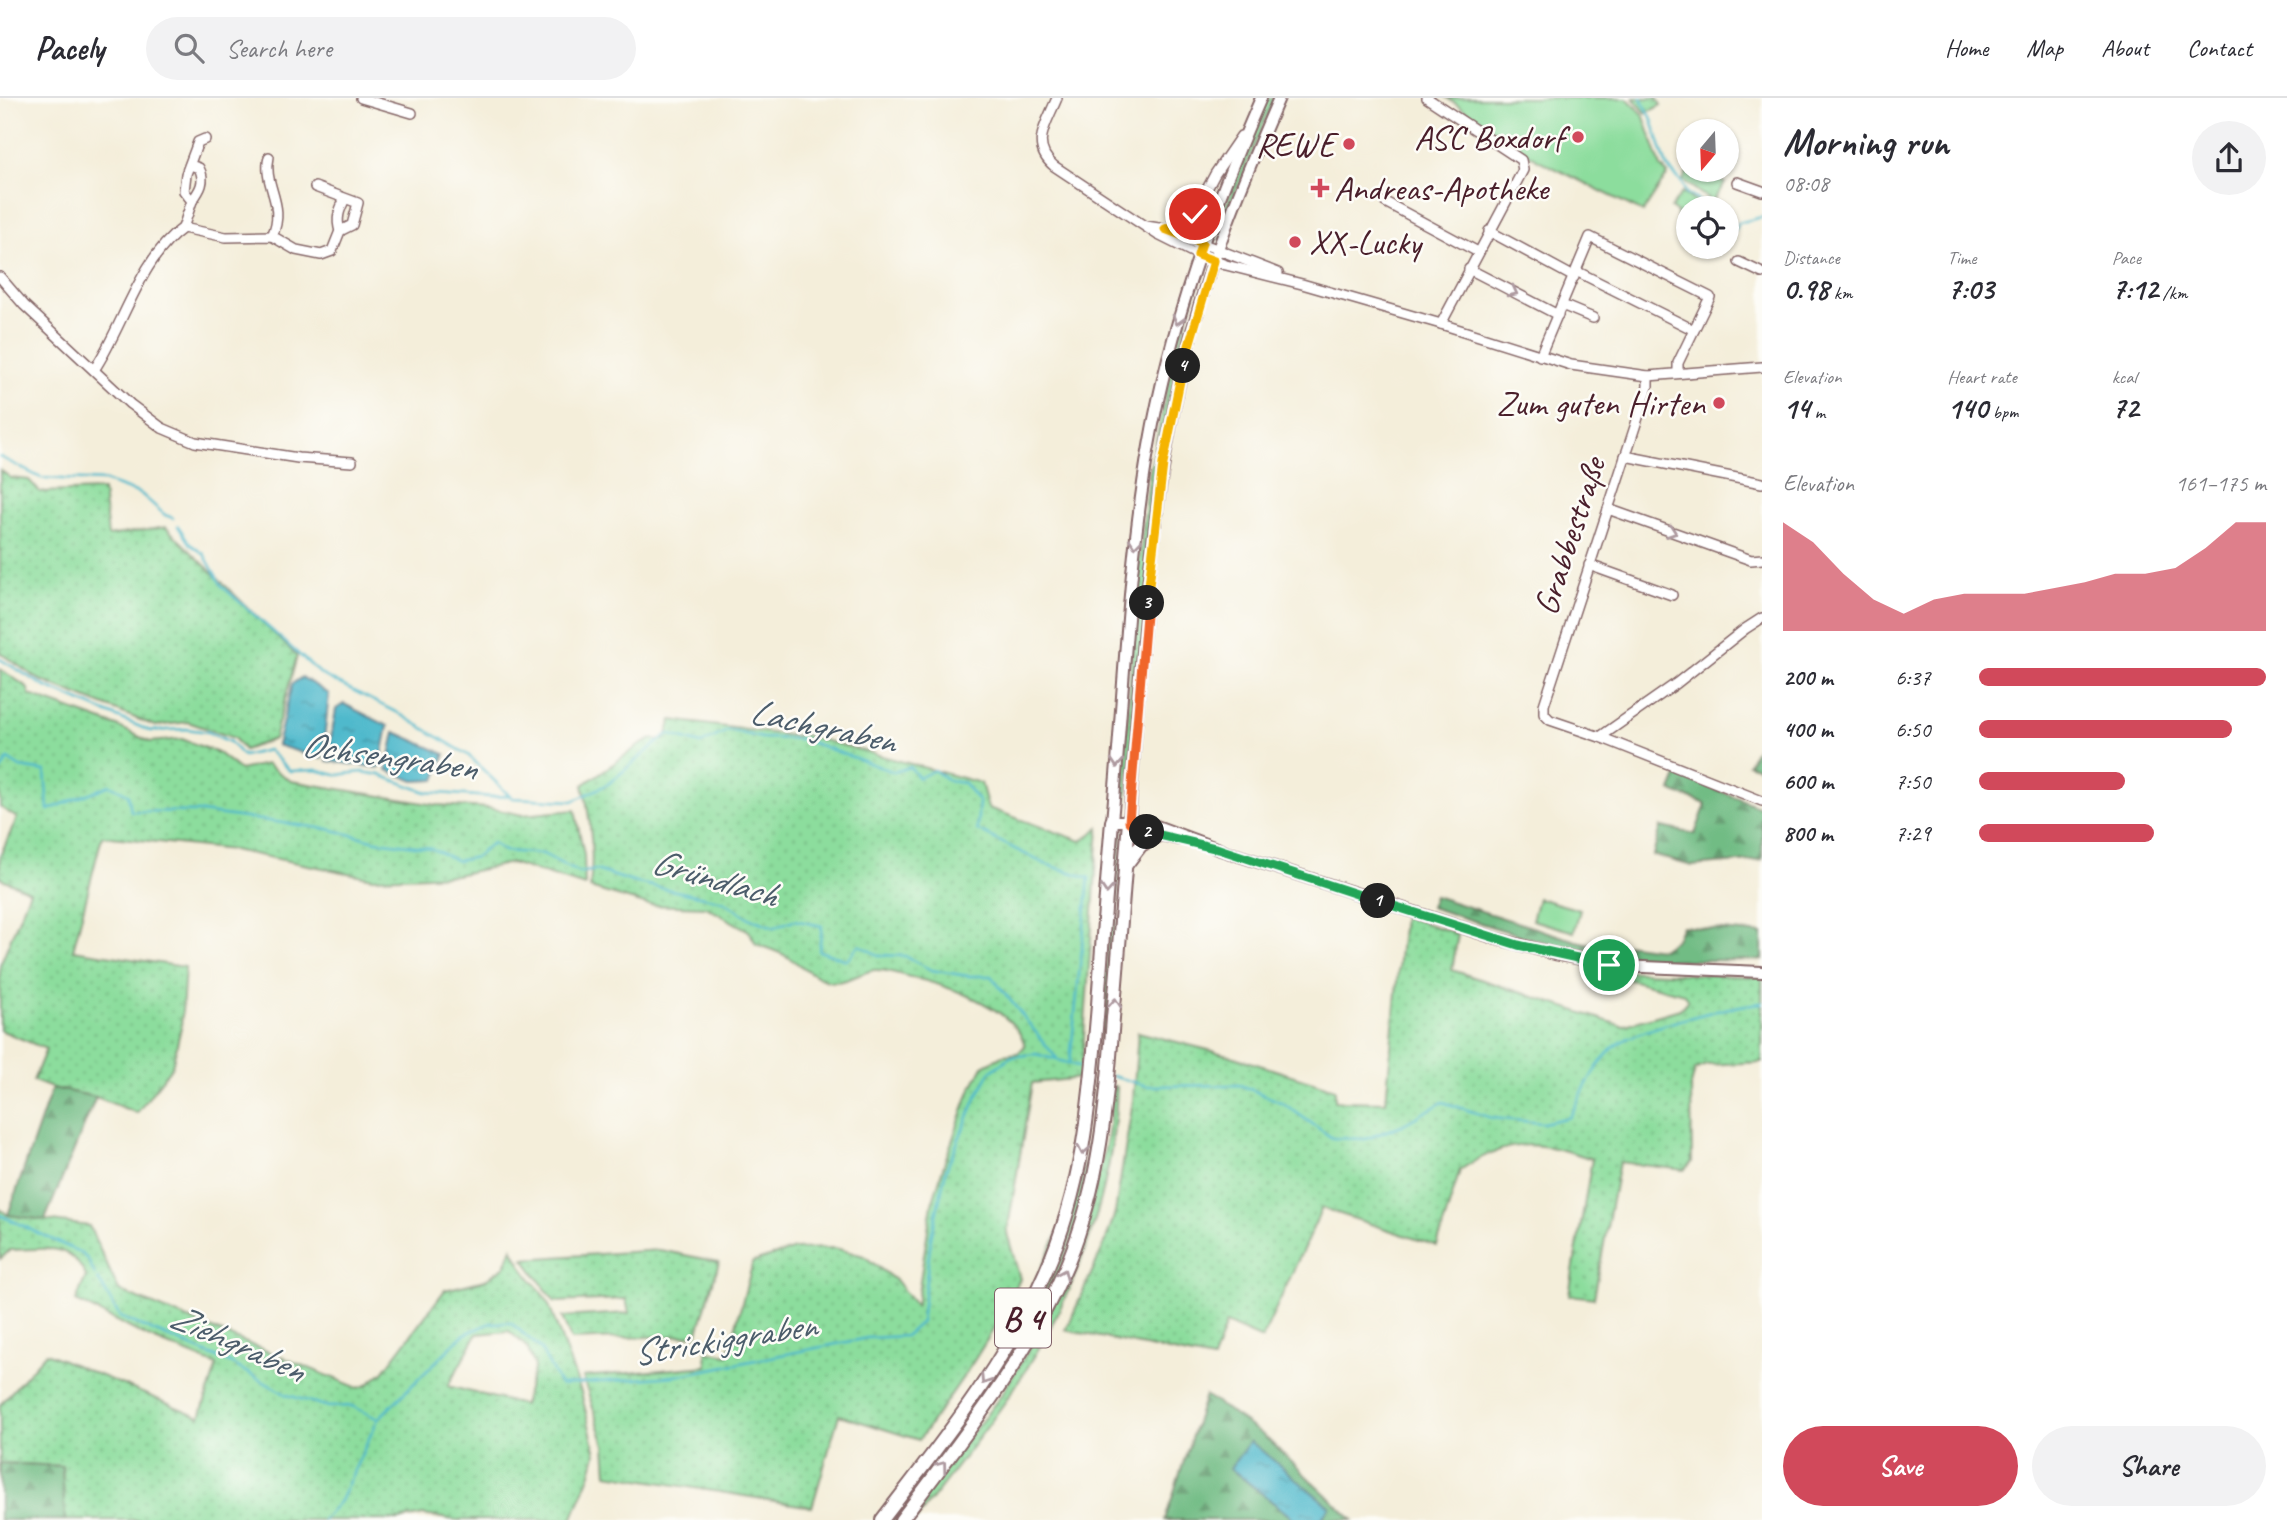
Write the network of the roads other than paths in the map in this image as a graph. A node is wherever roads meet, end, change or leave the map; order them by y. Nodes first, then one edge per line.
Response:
1 (361, 98) edge
2 (1057, 98) edge
3 (1261, 98) edge
4 (1279, 98) edge
5 (1427, 98) edge
6 (412, 113) dead end
7 (1247, 130) junction
8 (205, 139) dead end
9 (269, 157) dead end
10 (191, 166) junction
11 (1738, 182) dead end
12 (315, 187) dead end
13 (1762, 191) edge
14 (345, 200) junction
15 (192, 201) junction
16 (1385, 202) dead end
17 (1145, 226) junction
18 (183, 228) junction
19 (1165, 229) junction
20 (340, 231) junction
21 (1489, 231) junction
22 (272, 236) junction
23 (1202, 243) junction
24 (1218, 249) junction
25 (1478, 252) junction
26 (1198, 255) junction
27 (1214, 261) junction
28 (1739, 262) dead end
29 (1469, 270) junction
30 (1762, 273) edge
31 (1575, 274) junction
32 (0, 277) edge
33 (1302, 284) junction
34 (1562, 305) junction
35 (1558, 315) junction
36 (1593, 318) dead end
37 (1441, 324) junction
38 (1694, 330) junction
39 (1540, 356) junction
40 (1762, 367) edge
41 (94, 370) junction
42 (1678, 372) junction
43 (1648, 376) junction
44 (1625, 456) junction
45 (352, 462) dead end
46 (1762, 483) edge
47 (1608, 509) junction
48 (1762, 559) edge
49 (1589, 565) junction
50 (1672, 595) dead end
51 (1762, 618) edge
52 (1600, 737) junction
53 (1762, 801) edge
54 (1112, 821) junction
55 (1129, 822) junction
56 (1158, 835) junction
57 (1219, 849) junction
58 (1125, 867) junction
59 (1762, 972) edge
60 (882, 1520) edge
61 (901, 1520) edge

1 - 6 street
2 - 17 street
3 - 7 main road, B 4
4 - 24 main road, B 4
5 - 21 street
7 - 19 street, B 4
7 - 23 main road, B 4
8 - 10 street
9 - 22 street
10 - 15 street
10 - 15 street
11 - 13 street
12 - 14 street
14 - 20 street
14 - 20 street
15 - 18 street
16 - 25 street
17 - 19 street
17 - 26 street
18 - 22 street
18 - 41 street
19 - 23 street
20 - 22 street
21 - 25 street
21 - 31 street
23 - 24 street
23 - 26 main road, B 4
24 - 27 main road, B 4
24 - 33 street
25 - 29 street
26 - 27 street
26 -> 54 main road, B 4
27 - 33 street
27 - 55 main road, B 4
28 - 30 street
29 -> 35 street
29 - 37 street
31 - 34 street
31 - 38 street
31 - 38 street
32 - 41 street
33 - 37 street
34 - 35 street
34 - 36 street
35 - 39 street
37 - 39 street
38 - 42 street
39 - 43 street
40 - 42 street
41 - 45 street
42 - 43 street
43 - 44 street, Grabbestraße
44 - 46 street
44 - 47 street, Grabbestraße
47 -> 48 street
47 - 49 street, Grabbestraße
49 - 50 street
49 - 52 street, Grabbestraße
51 - 52 street
52 - 53 street
54 - 55 main road
54 -> 60 highway, B 4
55 - 56 main road
55 - 57 main road
55 - 58 highway, B 4
56 - 57 main road
56 - 58 highway
57 - 59 main road
61 -> 58 highway, B 4

